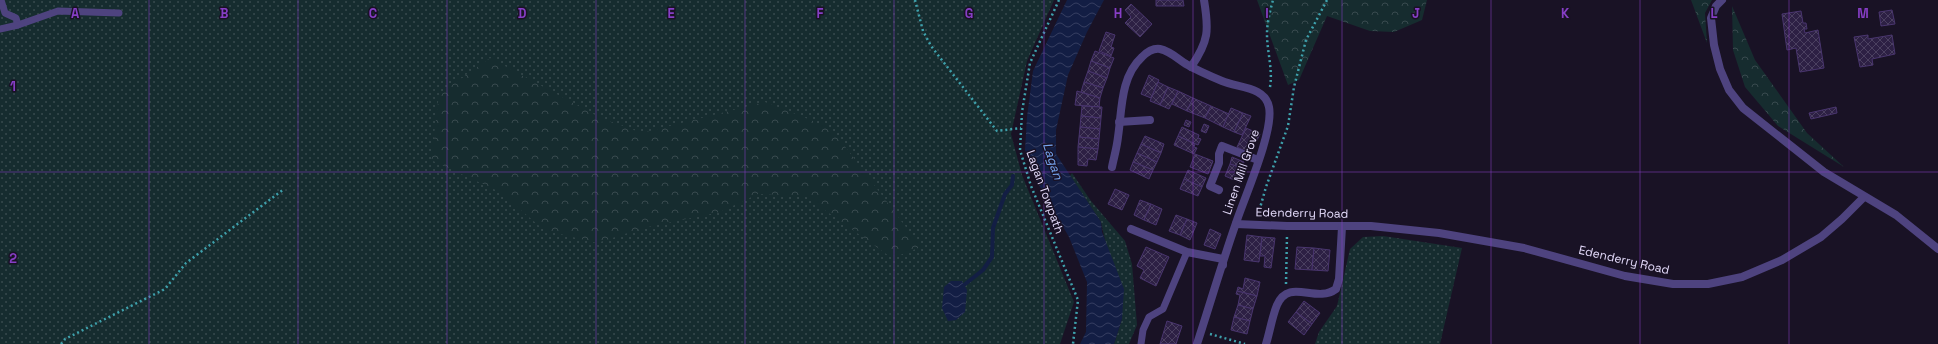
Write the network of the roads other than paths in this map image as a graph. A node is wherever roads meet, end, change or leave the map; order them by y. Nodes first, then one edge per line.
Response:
1 (1, 0) edge
2 (1204, 0) edge
3 (1722, 0) edge
4 (119, 13) dead end
5 (18, 25) junction
6 (0, 29) edge
7 (1191, 67) junction
8 (1150, 120) dead end
9 (1119, 122) junction
10 (1258, 160) junction
11 (1112, 167) dead end
12 (1219, 190) dead end
13 (1864, 197) junction
14 (1236, 224) junction
15 (1342, 227) junction
16 (1131, 229) dead end
17 (1938, 249) edge
18 (1187, 252) junction
19 (1222, 266) junction
20 (1141, 344) edge
21 (1198, 344) edge
22 (1266, 344) edge

1 - 5 lane
2 - 7 street
3 - 13 street
4 - 5 lane
5 - 6 lane
7 - 9 street
7 - 10 street, Linen Mill Grove
8 - 9 street
9 - 11 street
10 - 12 street
10 - 14 street, Linen Mill Grove
13 - 15 street, Edenderry Road
13 - 17 street
14 - 15 street, Edenderry Road
14 - 19 street
15 - 22 street
16 - 18 street
18 - 19 street
18 - 20 lane
19 - 21 street

